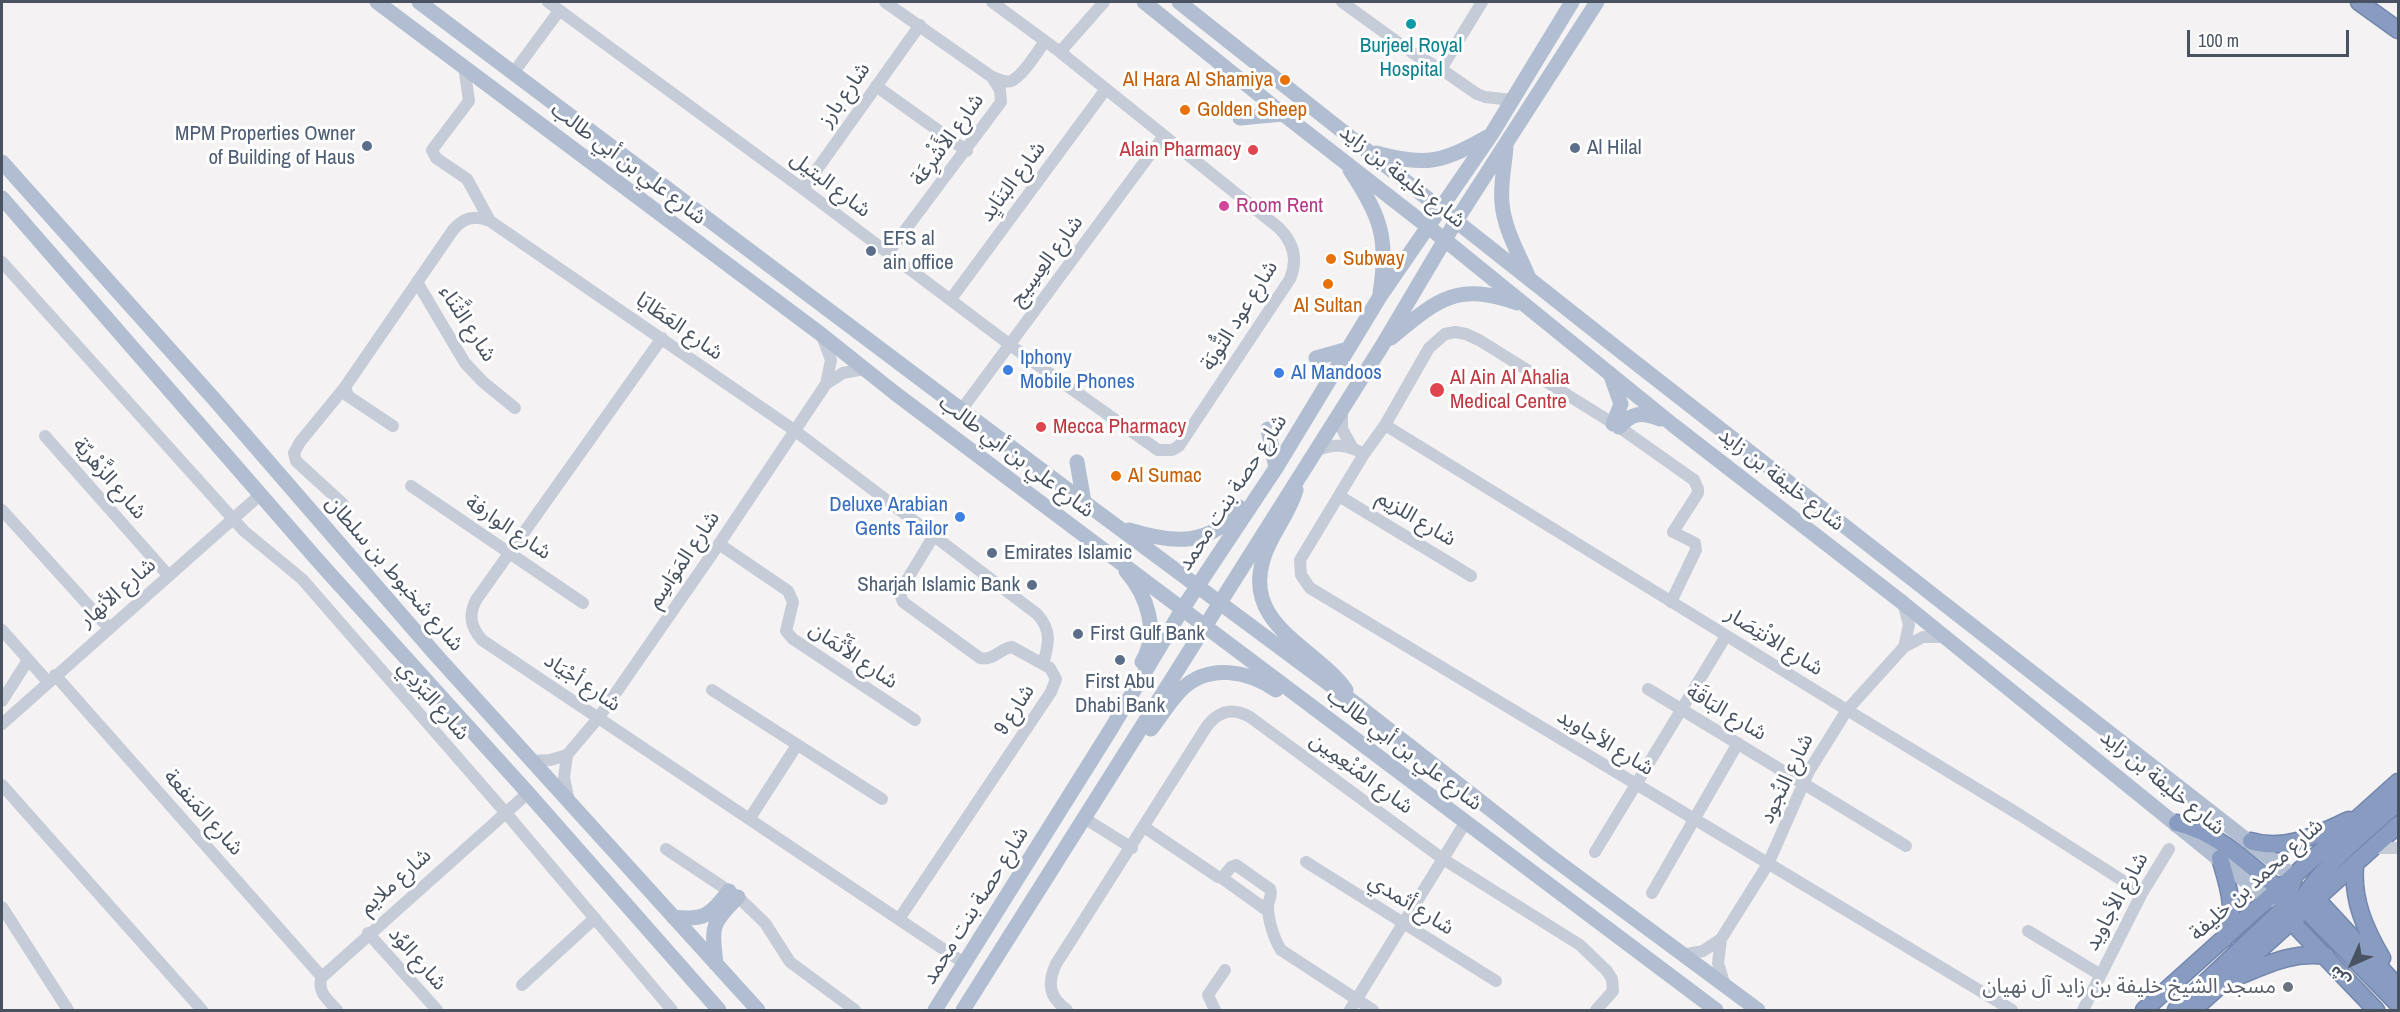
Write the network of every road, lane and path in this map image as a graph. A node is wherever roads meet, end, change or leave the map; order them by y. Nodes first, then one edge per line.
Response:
1 (377, 2) edge
2 (419, 2) edge
3 (548, 2) edge
4 (885, 2) edge
5 (992, 2) edge
6 (1144, 2) edge
7 (1179, 2) edge
8 (1342, 2) edge
9 (1482, 2) edge
10 (1572, 2) edge
11 (1597, 2) edge
12 (2359, 2) edge
13 (1100, 4) edge
14 (560, 11) junction
15 (920, 25) junction
16 (2398, 30) edge
17 (1045, 41) junction
18 (1060, 52) junction
19 (464, 66) junction
20 (1441, 69) junction
21 (514, 72) junction
22 (992, 77) junction
23 (876, 86) junction
24 (1106, 89) junction
25 (1512, 100) junction
26 (1283, 114) junction
27 (1240, 118) dead end
28 (1491, 135) junction
29 (1163, 137) junction
30 (1507, 142) junction
31 (1368, 150) junction
32 (967, 151) junction
33 (1341, 157) junction
34 (2, 162) edge
35 (803, 189) junction
36 (2, 198) edge
37 (1442, 208) junction
38 (490, 221) junction
39 (1456, 221) junction
40 (1428, 227) junction
41 (1445, 240) junction
42 (888, 253) junction
43 (2, 262) edge
44 (1531, 281) junction
45 (417, 282) junction
46 (1379, 298) junction
47 (951, 299) junction
48 (1527, 306) junction
49 (822, 335) junction
50 (662, 338) junction
51 (1010, 344) junction
52 (1382, 346) junction
53 (1348, 348) junction
54 (1316, 357) dead end
55 (864, 369) junction
56 (1610, 373) junction
57 (826, 384) junction
58 (345, 387) junction
59 (515, 408) dead end
60 (1342, 408) junction
61 (962, 409) junction
62 (1384, 425) junction
63 (1673, 425) junction
64 (393, 426) dead end
65 (1616, 426) junction
66 (1268, 429) dead end
67 (794, 430) junction
68 (45, 436) dead end
69 (1179, 446) joint
70 (1352, 447) junction
71 (1315, 451) junction
72 (1364, 454) junction
73 (1077, 462) dead end
74 (1276, 468) junction
75 (1300, 473) junction
76 (411, 486) dead end
77 (261, 494) junction
78 (1340, 496) junction
79 (1084, 502) junction
80 (343, 504) dead end
81 (2, 510) edge
82 (1052, 510) junction
83 (232, 519) junction
84 (1118, 527) junction
85 (933, 537) junction
86 (719, 544) junction
87 (509, 552) junction
88 (168, 575) junction
89 (1471, 576) dead end
90 (1198, 587) junction
91 (1219, 602) junction
92 (1671, 602) junction
93 (583, 603) dead end
94 (1902, 603) junction
95 (1183, 608) junction
96 (1204, 625) junction
97 (108, 627) junction
98 (2, 630) edge
99 (1726, 636) junction
100 (1945, 637) junction
101 (1904, 647) junction
102 (28, 660) junction
103 (1043, 664) junction
104 (51, 679) junction
105 (1648, 689) dead end
106 (712, 690) dead end
107 (2, 701) edge
108 (1356, 704) junction
109 (1682, 709) junction
110 (1846, 710) junction
111 (1118, 715) junction
112 (599, 717) junction
113 (915, 720) dead end
114 (2, 724) edge
115 (1335, 724) junction
116 (1738, 743) junction
117 (797, 745) junction
118 (1126, 754) junction
119 (567, 755) junction
120 (532, 761) junction
121 (2398, 782) edge
122 (1803, 783) junction
123 (2, 785) edge
124 (1636, 785) junction
125 (528, 792) junction
126 (882, 800) dead end
127 (569, 802) junction
128 (2398, 802) edge
129 (505, 812) junction
130 (2363, 814) junction
131 (750, 818) junction
132 (1084, 818) junction
133 (1694, 819) junction
134 (1465, 823) junction
135 (2177, 823) junction
136 (2398, 825) edge
137 (1144, 827) junction
138 (2251, 841) junction
139 (1906, 846) dead end
140 (1132, 848) junction
141 (2374, 848) junction
142 (2398, 848) edge
143 (666, 849) dead end
144 (2169, 849) dead end
145 (1595, 852) dead end
146 (2220, 858) junction
147 (1443, 859) junction
148 (1306, 862) dead end
149 (1768, 864) junction
150 (2355, 866) junction
151 (2294, 877) junction
152 (1222, 878) junction
153 (1652, 893) dead end
154 (2142, 893) junction
155 (734, 894) junction
156 (2294, 902) junction
157 (2, 907) edge
158 (1268, 910) junction
159 (673, 917) junction
160 (595, 918) junction
161 (899, 919) junction
162 (1404, 923) junction
163 (2028, 931) dead end
164 (368, 933) junction
165 (1721, 939) junction
166 (2222, 943) junction
167 (1682, 955) junction
168 (2326, 956) junction
169 (964, 963) junction
170 (716, 964) junction
171 (1225, 970) dead end
172 (2099, 974) junction
173 (322, 977) junction
174 (1496, 981) dead end
175 (2225, 982) junction
176 (522, 985) dead end
177 (1725, 986) junction
178 (2397, 986) edge
179 (2398, 1004) edge
180 (1353, 1005) edge
181 (758, 1010) edge
182 (68, 1011) edge
183 (202, 1011) edge
184 (337, 1011) edge
185 (437, 1011) edge
186 (672, 1011) edge
187 (719, 1011) edge
188 (855, 1011) edge
189 (935, 1011) edge
190 (963, 1011) edge
191 (1067, 1011) edge
192 (1215, 1011) edge
193 (1373, 1011) edge
194 (1596, 1011) edge
195 (1716, 1011) edge
196 (1758, 1011) edge
197 (2012, 1011) edge
198 (2083, 1011) edge
199 (2144, 1011) edge
200 (2176, 1011) edge
201 (2193, 1011) edge
202 (2376, 1011) edge

1 - 19 main road, شارع علي بن أبي طالب
2 - 21 main road, شارع علي بن أبي طالب
3 - 14 street, شارع البتيل
4 - 15 street
5 - 17 street, شارع عود التُّوبَة
6 - 26 main road, شارع خليفة بن زايد
7 - 31 main road, شارع خليفة بن زايد
8 - 20 street
9 - 20 street
10 - 25 main road, شارع حصة بنت محمد
11 - 30 main road
12 - 16 highway
13 - 18 street
14 - 21 street
14 - 35 street, شارع البتيل
15 - 22 street
15 - 23 street, شارع بارز
17 - 18 street, شارع عود التُّوبَة
17 - 22 street, شارع الأَشْرِعَة
18 - 24 street, شارع عود التُّوبَة
19 - 38 street
19 - 49 main road, شارع علي بن أبي طالب
20 - 25 street
21 - 61 main road, شارع علي بن أبي طالب
22 - 32 street, شارع الأَشْرِعَة
23 - 32 street
23 - 35 street, شارع بارز
24 - 29 street, شارع عود التُّوبَة
24 - 47 street, شارع البَنَايِد
25 - 28 main road, شارع حصة بنت محمد
26 - 27 main road
26 - 33 main road, شارع خليفة بن زايد
28 - 31 main road
28 - 37 main road, شارع حصة بنت محمد
29 - 51 street, شارع العِسِيج
29 - 69 street, شارع عود التُّوبَة
30 - 39 main road
30 - 44 main road
31 - 37 main road, شارع خليفة بن زايد
32 - 42 street, شارع الأَشْرِعَة
33 - 40 main road, شارع خليفة بن زايد
33 - 46 main road
34 - 120 main road, شارع شخبوط بن سلطان
35 - 42 street, شارع البتيل
36 - 77 main road
37 - 39 main road, شارع خليفة بن زايد
37 - 40 main road, شارع حصة بنت محمد
38 - 45 street
38 - 50 street, شارع العَطَايَا
39 - 41 main road
39 - 44 main road, شارع خليفة بن زايد
40 - 41 main road, شارع خليفة بن زايد
40 - 46 main road, شارع حصة بنت محمد
41 - 48 main road, شارع خليفة بن زايد
41 - 52 main road
42 - 47 street, شارع البتيل
43 - 83 street, شارع البَرْدِي
44 - 138 main road, شارع خليفة بن زايد
45 - 58 street
45 - 59 street, شارع الثَّنَاء
46 - 53 main road, شارع حصة بنت محمد
47 - 51 street, شارع البتيل
48 - 52 main road
48 - 56 main road, شارع خليفة بن زايد
49 - 55 main road, شارع علي بن أبي طالب
49 - 57 street, شارع المَوَاسِم
50 - 67 street, شارع العَطَايَا
50 - 87 street, شارع أجْيَاد
51 - 61 street, شارع العِسِيج
51 - 69 street, شارع البتيل
52 - 60 main road
53 - 54 main road
53 - 74 main road, شارع حصة بنت محمد
55 - 57 street, شارع المَوَاسِم
55 - 82 main road, شارع علي بن أبي طالب
56 - 63 main road, شارع خليفة بن زايد
56 - 65 main road
57 - 67 street, شارع المَوَاسِم
58 - 64 street
58 - 80 street
60 - 70 street
60 - 71 main road
61 - 79 main road, شارع علي بن أبي طالب
62 - 65 street, شارع الأجاويد
62 - 72 street, شارع الأجاويد
62 - 92 street, شارع الانْتِصَار
63 - 65 main road
63 - 94 main road, شارع خليفة بن زايد
65 - 92 street, شارع الأجاويد
66 - 74 main road
67 - 85 street, شارع العَطَايَا
67 - 86 street, شارع المَوَاسِم
68 - 88 street, شارع الزَّهْريّة
70 - 71 street
70 - 72 street
71 - 75 main road
72 - 78 street, شارع الأجاويد
73 - 79 main road
74 - 84 main road
74 - 90 main road, شارع حصة بنت محمد
75 - 91 main road
75 - 108 main road
76 - 87 street, شارع الوارفة
77 - 83 street, شارع الأنهار
77 - 125 main road
78 - 89 street, شارع اللزيم
78 - 124 street, شارع الأجاويد
79 - 84 main road, شارع علي بن أبي طالب
81 - 97 street
82 - 95 main road, شارع علي بن أبي طالب
82 - 111 main road
83 - 88 street, شارع الأنهار
83 - 129 street, شارع البَرْدِي
84 - 90 main road, شارع علي بن أبي طالب
85 - 103 street, شارع العَطَايَا
85 - 103 street, شارع 9
86 - 112 street, شارع المَوَاسِم
86 - 113 street, شارع الأَثْمَان
87 - 93 street, شارع الوارفة
87 - 112 street, شارع أجْيَاد
88 - 97 street, شارع الأنهار
90 - 91 main road, شارع علي بن أبي طالب
90 - 95 main road, شارع حصة بنت محمد
91 - 96 main road
91 - 108 main road, شارع علي بن أبي طالب
92 - 99 street, شارع الانْتِصَار
94 - 100 main road, شارع خليفة بن زايد
94 - 101 street
95 - 96 main road, شارع علي بن أبي طالب
95 - 111 main road, شارع حصة بنت محمد
96 - 115 main road, شارع علي بن أبي طالب
96 - 118 main road
97 - 104 street, شارع الأنهار
98 - 102 street, شارع المَنفعة
99 - 109 street
99 - 110 street, شارع الانْتِصَار
100 - 101 street, شارع النُجود
100 - 135 main road, شارع خليفة بن زايد
101 - 110 street, شارع النُجود
102 - 104 street, شارع المَنفعة
102 - 107 street
103 - 161 street, شارع 9
104 - 114 street, شارع الأنهار
104 - 173 street, شارع المَنفعة
105 - 109 street, شارع البَاقَة
106 - 117 street
108 - 167 main road, شارع علي بن أبي طالب
109 - 116 street, شارع البَاقَة
109 - 124 street
110 - 122 street, شارع النُجود
110 - 154 street, شارع الانْتِصَار
111 - 169 main road, شارع حصة بنت محمد
112 - 119 street, شارع المَوَاسِم
112 - 131 street, شارع أجْيَاد
115 - 118 main road
115 - 134 main road, شارع علي بن أبي طالب
116 - 122 street, شارع البَاقَة
116 - 133 street
117 - 126 street
117 - 131 street
118 - 132 main road
119 - 120 street
119 - 127 street
120 - 127 main road, شارع شخبوط بن سلطان
121 - 130 highway, شارع محمد بن خليفة
122 - 139 street, شارع البَاقَة
122 - 149 street, شارع النُجود
123 - 183 street
124 - 133 street, شارع الأجاويد
124 - 145 street
125 - 129 street, شارع ملايم
125 - 187 main road
127 - 159 main road, شارع شخبوط بن سلطان
128 - 156 highway
129 - 160 street, شارع البَرْدِي
129 - 164 street, شارع ملايم
130 - 138 highway
130 - 151 highway, شارع محمد بن خليفة
131 - 161 street, شارع أجْيَاد
132 - 140 street
132 - 190 main road
133 - 149 street, شارع الأجاويد
133 - 153 street
134 - 147 street
134 - 195 main road, شارع علي بن أبي طالب
135 - 146 main road, شارع خليفة بن زايد
135 - 156 highway
136 - 141 highway, شارع محمد بن خليفة
137 - 140 street, شارع المُنْعِمِين
137 - 147 street, شارع المُنْعِمِين
137 - 152 street
138 - 151 main road, شارع خليفة بن زايد
140 - 191 street, شارع المُنْعِمِين
141 - 142 street
141 - 150 highway, شارع محمد بن خليفة
143 - 155 street
144 - 154 street, شارع الأجاويد
146 - 156 main road, شارع خليفة بن زايد
146 - 166 highway
147 - 162 street
147 - 194 street, شارع المُنْعِمِين
148 - 162 street, شارع أثمدي
149 - 165 street, شارع النُجود
149 - 197 street, شارع الأجاويد
150 - 156 highway, شارع محمد بن خليفة
150 - 178 highway
151 - 156 highway, شارع محمد بن خليفة
152 - 158 street
152 - 158 street
154 - 172 street, شارع الأجاويد
155 - 159 main road
155 - 170 main road
155 - 188 street
156 - 166 highway, شارع محمد بن خليفة
156 - 168 highway, شارع خليفة بن زايد
156 - 175 highway, شارع محمد بن خليفة
156 - 178 highway, شارع خليفة بن زايد
156 - 179 highway
156 - 200 highway
157 - 182 street
158 - 180 street
159 - 170 main road, شارع شخبوط بن سلطان
160 - 176 street
160 - 186 street, شارع البَرْدِي
161 - 169 street, شارع أجْيَاد
162 - 174 street, شارع أثمدي
162 - 180 street
163 - 172 street, شارع الأجاويد
164 - 173 street, شارع ملايم
164 - 185 street, شارع الوُد
165 - 167 street
165 - 177 street
166 - 199 highway, شارع محمد بن خليفة
167 - 177 main road, شارع علي بن أبي طالب
168 - 175 highway
168 - 202 highway, شارع خليفة بن زايد
169 - 189 main road, شارع حصة بنت محمد
170 - 181 main road, شارع شخبوط بن سلطان
171 - 192 street
172 - 198 street, شارع الأجاويد
173 - 184 street
175 - 201 highway, شارع محمد بن خليفة
177 - 196 main road, شارع علي بن أبي طالب
180 - 193 street

